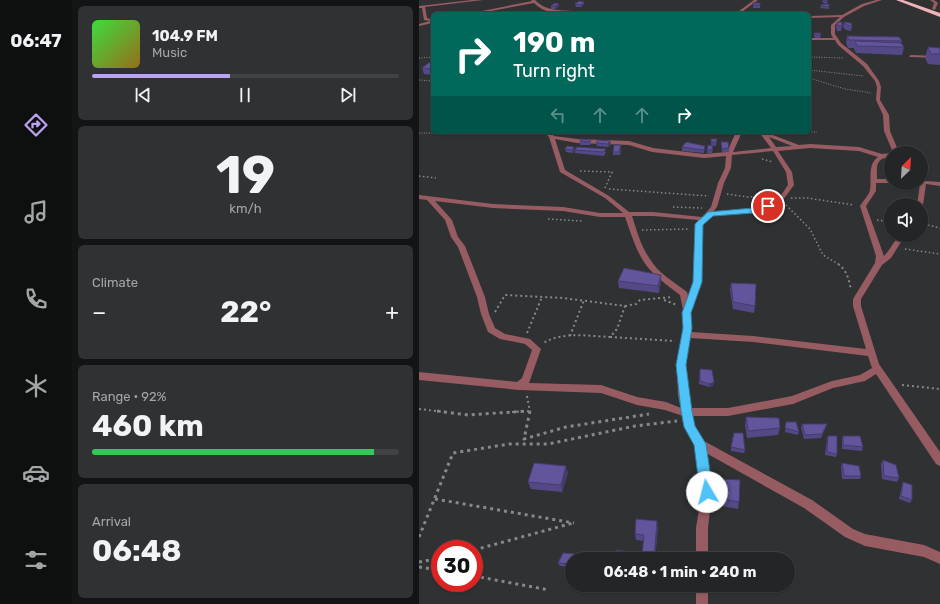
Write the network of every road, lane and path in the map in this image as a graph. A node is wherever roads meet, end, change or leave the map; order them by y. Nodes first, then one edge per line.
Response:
1 (481, 0) edge
2 (756, 0) edge
3 (880, 0) edge
4 (898, 0) edge
5 (907, 0) edge
6 (934, 0) edge
7 (533, 1) edge
8 (421, 6) edge
9 (937, 10) edge
10 (476, 12) edge
11 (564, 12) edge
12 (741, 12) edge
13 (940, 15) edge
14 (842, 16) junction
15 (811, 17) edge
16 (431, 20) edge
17 (431, 22) edge
18 (419, 25) edge
19 (811, 39) edge
20 (826, 39) junction
21 (834, 39) junction
22 (811, 45) edge
23 (911, 56) dead end
24 (431, 57) edge
25 (811, 57) edge
26 (940, 57) edge
27 (419, 58) edge
28 (857, 59) junction
29 (811, 70) edge
30 (874, 77) junction
31 (811, 79) edge
32 (419, 80) edge
33 (431, 81) edge
34 (878, 94) junction
35 (811, 132) edge
36 (817, 132) dead end
37 (419, 133) edge
38 (431, 133) edge
39 (550, 134) edge
40 (738, 134) edge
41 (765, 134) edge
42 (767, 134) edge
43 (799, 146) junction
44 (893, 146) edge
45 (774, 150) junction
46 (729, 154) junction
47 (882, 156) joint
48 (562, 171) junction
49 (419, 176) edge
50 (436, 178) dead end
51 (874, 181) junction
52 (884, 181) edge
53 (928, 182) edge
54 (940, 184) edge
55 (719, 195) junction
56 (419, 197) edge
57 (782, 197) junction
58 (429, 198) junction
59 (863, 206) junction
60 (628, 215) junction
61 (704, 219) junction
62 (868, 219) junction
63 (884, 221) edge
64 (928, 225) edge
65 (940, 228) edge
66 (698, 229) junction
67 (633, 230) junction
68 (897, 242) edge
69 (894, 247) junction
70 (940, 254) edge
71 (879, 262) junction
72 (693, 293) junction
73 (684, 294) junction
74 (542, 297) junction
75 (857, 299) junction
76 (585, 300) junction
77 (625, 306) junction
78 (687, 310) junction
79 (488, 323) junction
80 (570, 336) junction
81 (610, 337) junction
82 (686, 339) junction
83 (523, 340) junction
84 (537, 349) junction
85 (871, 353) junction
86 (878, 369) junction
87 (419, 376) edge
88 (522, 386) junction
89 (890, 386) junction
90 (940, 389) edge
91 (419, 409) edge
92 (530, 412) junction
93 (654, 413) dead end
94 (687, 415) junction
95 (700, 444) junction
96 (940, 461) edge
97 (435, 498) junction
98 (419, 537) edge
99 (483, 548) edge
100 (702, 552) edge
101 (940, 558) edge
102 (431, 560) edge
103 (419, 562) edge
104 (419, 567) edge
105 (431, 569) edge
106 (483, 578) edge
107 (549, 590) dead end
108 (702, 592) edge
109 (702, 604) edge

1 - 8 street
2 - 12 street
3 - 14 street
4 - 13 highway
5 - 9 highway
6 - 9 street
7 - 10 street
7 - 11 street
8 - 16 street
14 - 15 street
14 - 21 street
17 - 18 street
19 - 20 street
20 - 21 street
20 - 22 street
21 - 28 street
23 - 26 street
24 - 27 path
25 - 28 path
28 - 30 street
29 - 30 path
30 - 34 street
31 - 34 path
32 - 33 path
34 - 44 street
35 - 36 path
37 - 38 path
39 - 46 street
39 - 48 street
40 - 46 street
41 - 45 street
42 - 43 street
43 - 45 street
43 - 47 street
45 - 46 street
45 - 57 street
46 - 55 street
47 - 51 street
48 - 55 path
48 - 60 street
49 - 50 path
51 - 52 street
51 - 59 street
53 - 54 street
55 - 57 path
55 - 61 street
56 - 58 street
57 - 59 path
57 - 61 street
57 - 75 path
58 - 60 street
58 - 79 street
59 - 62 street
60 - 61 street
60 - 67 street
61 - 66 street
62 - 63 path
62 - 71 street
64 - 65 path
66 - 67 path
66 - 72 street
67 - 73 street
68 - 69 street
69 - 70 path
69 - 71 street
71 - 75 street
72 - 73 street
72 - 78 street
73 - 77 path
73 - 78 street
74 - 76 path
74 - 79 path
74 - 83 path
75 - 85 street
76 - 77 path
76 - 80 path
77 - 81 path
78 - 82 street
79 - 83 street
80 - 81 path
80 - 84 path
81 - 82 path
82 - 85 street
82 - 94 street
83 - 84 street
84 - 88 street
85 - 86 street
86 - 89 street
86 - 94 street
87 - 88 street
88 - 92 path
88 - 94 street
89 - 90 path
89 - 96 street
91 - 92 path
92 - 93 path
94 - 95 street
94 - 97 path
95 - 100 street
95 - 101 street
97 - 98 path
97 - 99 path
102 - 103 path
104 - 105 path
106 - 107 path
108 - 109 street

